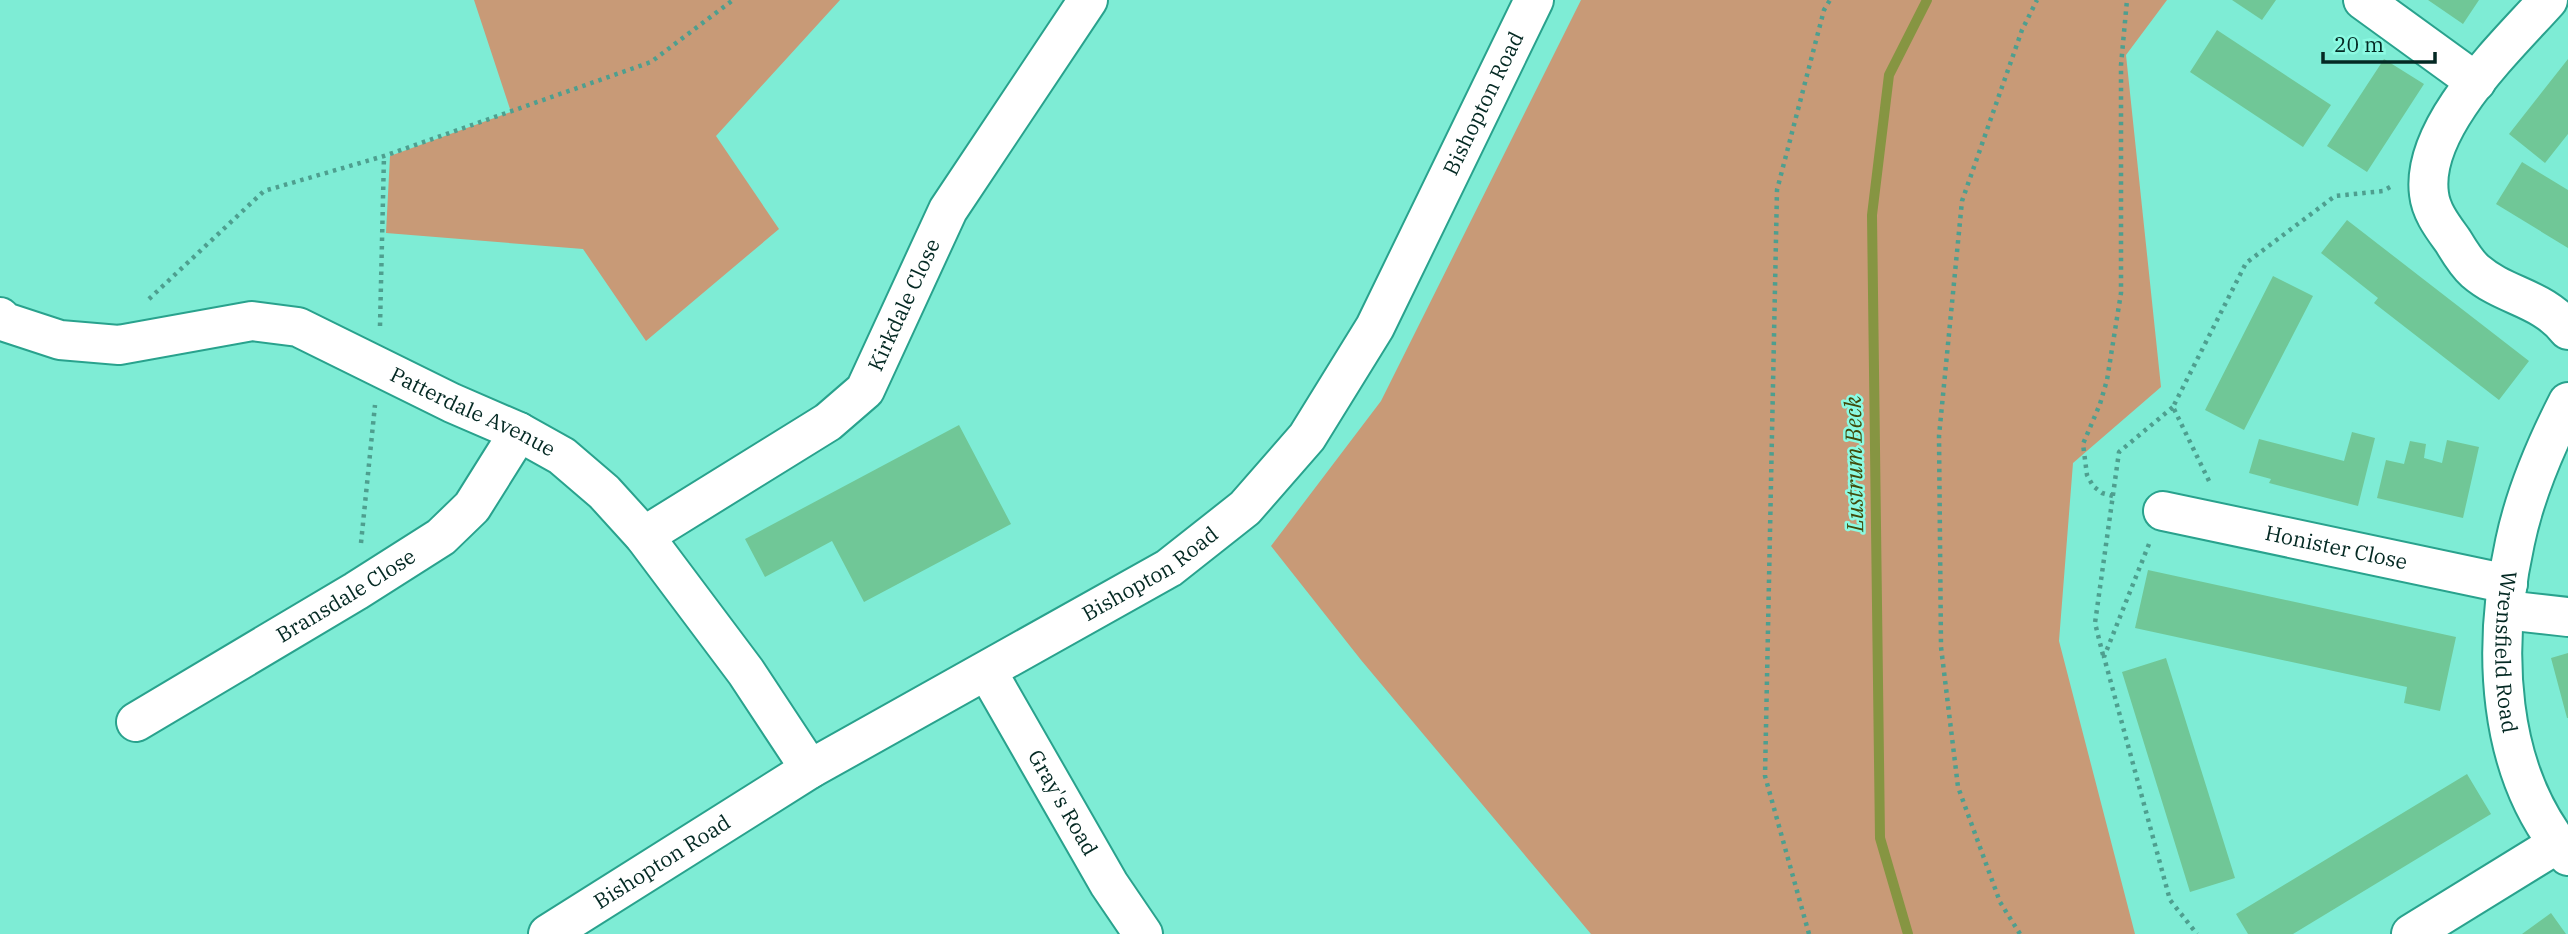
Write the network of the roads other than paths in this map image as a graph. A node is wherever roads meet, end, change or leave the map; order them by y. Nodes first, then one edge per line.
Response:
1 (1088, 0) edge
2 (1534, 0) edge
3 (2363, 0) edge
4 (2548, 0) edge
5 (2476, 82) junction
6 (0, 317) edge
7 (2568, 330) edge
8 (2568, 402) edge
9 (519, 432) junction
10 (2163, 511) road end
11 (644, 536) junction
12 (2507, 597) junction
13 (2568, 617) edge
14 (987, 671) junction
15 (136, 722) dead end
16 (810, 769) junction
17 (2563, 850) edge
18 (548, 934) edge
19 (1143, 934) edge
20 (2412, 934) edge

1 - 11 street, Kirkdale Close
2 - 14 street, Bishopton Road
3 - 5 street
4 - 5 street
5 - 7 street
6 - 9 street, Patterdale Avenue
8 - 12 street, Wrensfield Road
9 - 11 street, Patterdale Avenue
9 - 15 street, Bransdale Close
10 - 12 street, Honister Close
11 - 16 street, Patterdale Avenue
12 - 13 street, Honister Close
12 - 17 street, Wrensfield Road
14 - 16 street, Bishopton Road
14 - 19 street, Gray's Road
16 - 18 street, Bishopton Road
17 - 20 street

